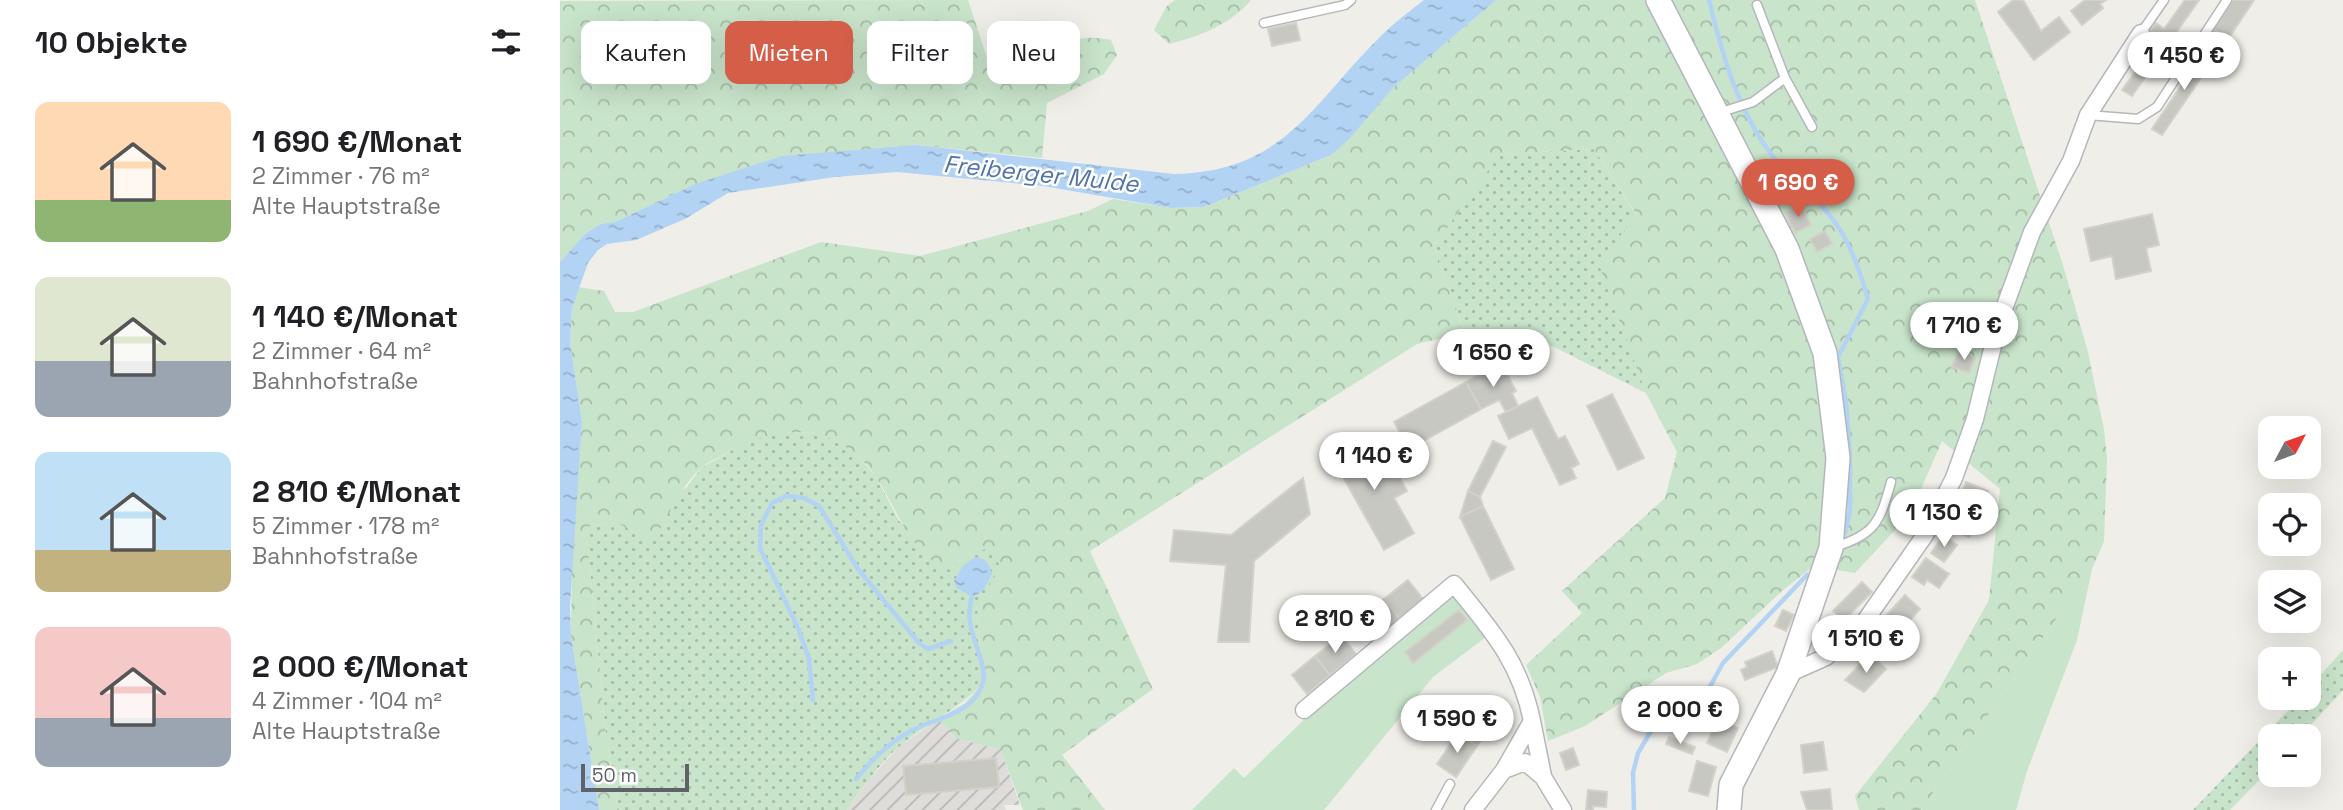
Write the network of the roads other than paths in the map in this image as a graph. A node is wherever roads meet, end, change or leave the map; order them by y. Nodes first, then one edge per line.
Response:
1 (1351, 0) edge
2 (1658, 0) edge
3 (2227, 0) edge
4 (2162, 1) edge
5 (1756, 5) dead end
6 (1264, 23) dead end
7 (2141, 33) joint
8 (1785, 78) junction
9 (1735, 108) junction
10 (2088, 115) junction
11 (1812, 127) dead end
12 (1891, 482) dead end
13 (1831, 548) junction
14 (1788, 674) junction
15 (1304, 710) dead end
16 (1532, 721) junction
17 (1504, 770) junction
18 (1543, 776) junction
19 (1450, 784) dead end
20 (1436, 810) edge
21 (1473, 810) edge
22 (1563, 810) edge
23 (1729, 810) edge

1 - 6 lane
2 - 9 main road
3 - 10 lane
4 - 7 lane
5 - 8 lane
7 - 10 street
8 - 9 lane
8 - 11 lane
9 - 13 main road
10 - 14 street
12 - 13 lane
13 - 14 main road
14 - 23 main road
15 - 16 street
16 - 17 street
16 - 18 street
17 - 18 street
17 - 21 street
18 - 22 street
19 - 20 lane

